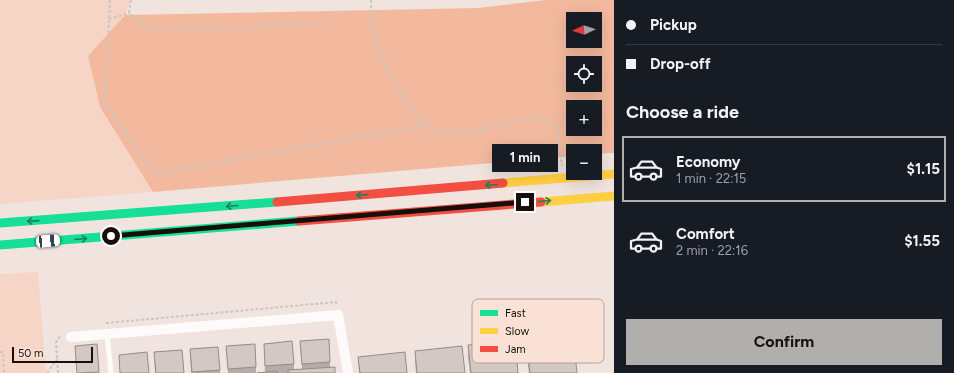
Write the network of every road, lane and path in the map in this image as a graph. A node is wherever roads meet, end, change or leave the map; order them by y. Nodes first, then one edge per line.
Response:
1 (110, 0) edge
2 (131, 0) edge
3 (371, 0) edge
4 (129, 13) junction
5 (109, 19) junction
6 (322, 24) dead end
7 (426, 125) junction
8 (614, 174) edge
9 (564, 179) junction
10 (609, 196) edge
11 (614, 199) edge
12 (0, 223) edge
13 (0, 245) edge
14 (336, 302) dead end
15 (101, 323) dead end
16 (68, 334) joint
17 (107, 334) junction
18 (0, 352) edge
19 (57, 359) junction
20 (4, 373) edge
21 (47, 373) edge
22 (58, 373) edge
23 (111, 373) edge
24 (348, 373) edge

1 - 5 path
2 - 4 path
3 - 7 path
4 - 5 path
4 - 6 path
5 - 7 path
7 - 9 path
8 - 9 main road
9 -> 12 main road
10 - 11 main road
13 -> 10 main road
14 - 15 path
16 - 17 street
16 - 19 path
17 - 23 lane
17 - 24 street
18 - 20 path
19 - 21 path
19 - 22 path

